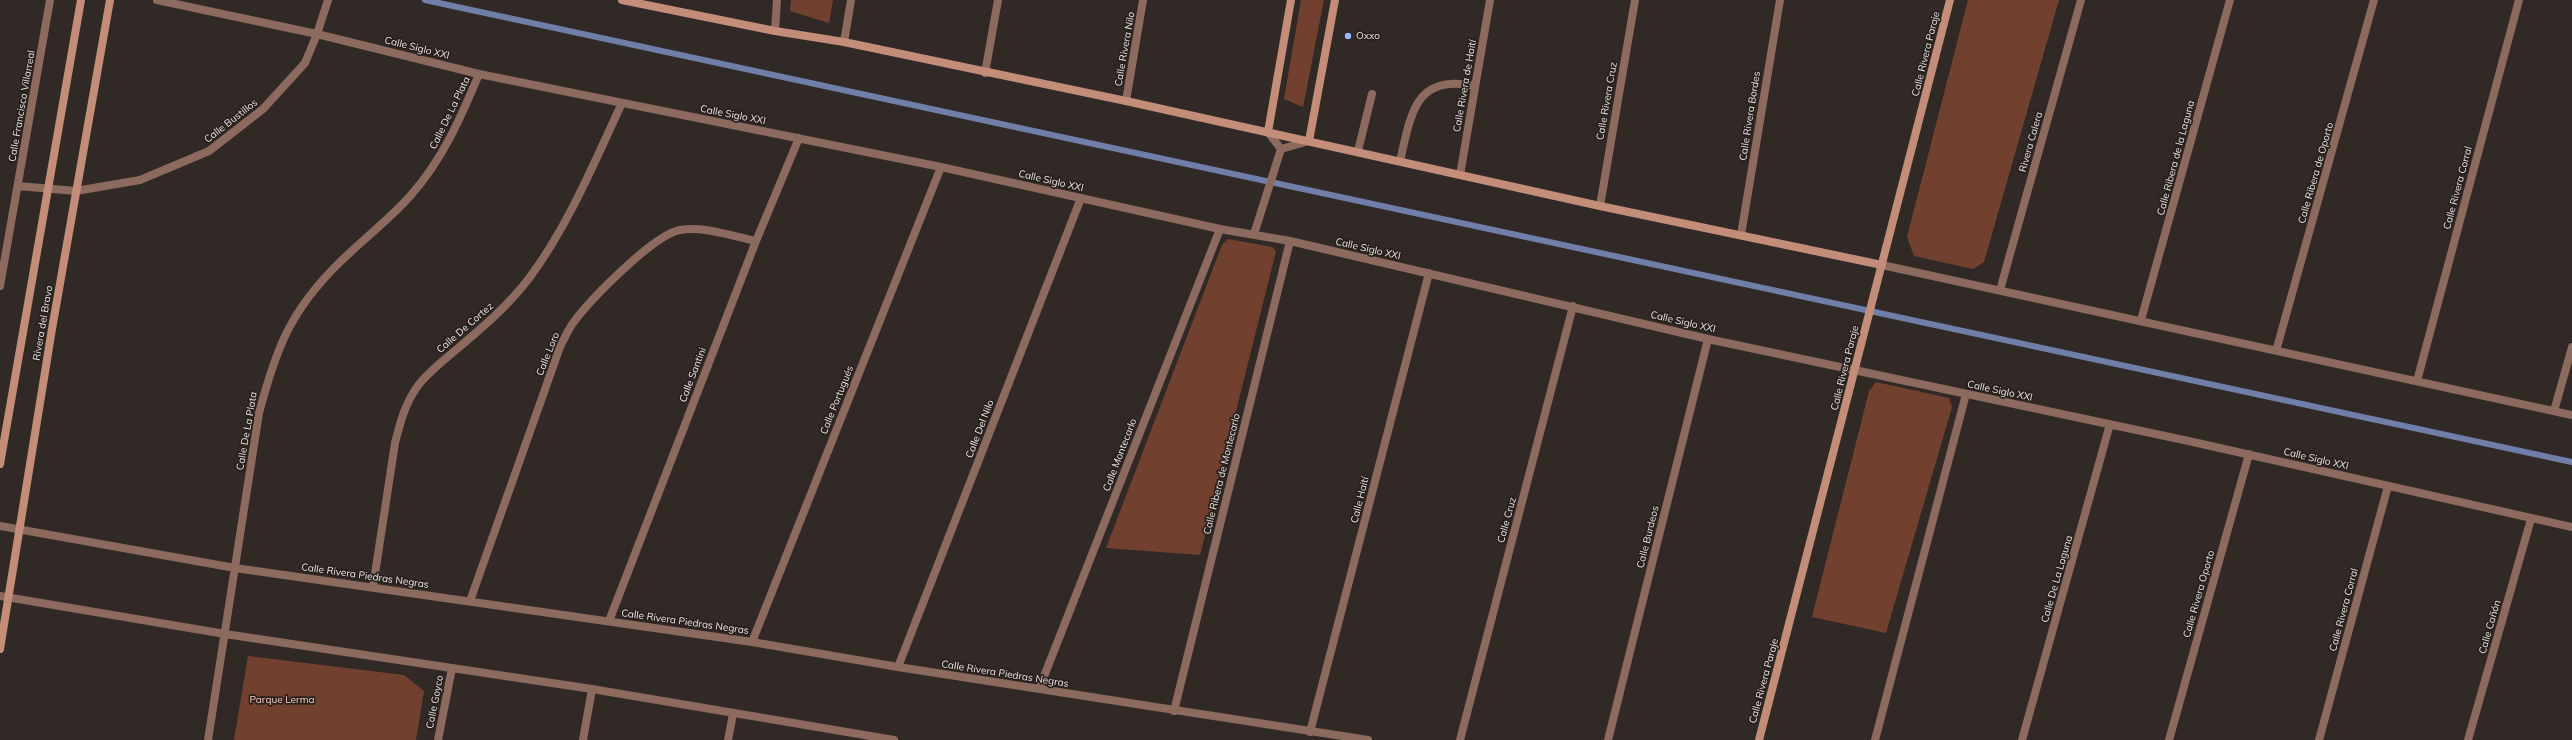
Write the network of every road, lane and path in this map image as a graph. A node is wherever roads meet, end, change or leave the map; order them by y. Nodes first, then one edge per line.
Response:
1 (50, 0) edge
2 (81, 0) edge
3 (110, 0) edge
4 (157, 0) edge
5 (622, 0) edge
6 (777, 0) edge
7 (851, 0) edge
8 (998, 0) edge
9 (1143, 0) edge
10 (1290, 0) edge
11 (1335, 0) edge
12 (1490, 0) edge
13 (1634, 0) edge
14 (1780, 0) edge
15 (1950, 0) edge
16 (2081, 0) edge
17 (2230, 0) edge
18 (2374, 0) edge
19 (2519, 0) edge
20 (634, 2) edge
21 (327, 4) edge
22 (775, 31) junction
23 (317, 34) junction
24 (844, 42) junction
25 (479, 74) junction
26 (985, 74) junction
27 (1475, 86) junction
28 (1372, 94) dead end
29 (1126, 101) junction
30 (622, 103) junction
31 (1268, 132) junction
32 (799, 138) junction
33 (1309, 141) junction
34 (1358, 151) junction
35 (1280, 152) junction
36 (1400, 161) junction
37 (941, 167) junction
38 (1460, 175) junction
39 (18, 186) junction
40 (48, 189) junction
41 (76, 191) junction
42 (1082, 198) junction
43 (1600, 206) junction
44 (1220, 229) junction
45 (1254, 234) junction
46 (1741, 235) junction
47 (756, 240) junction
48 (1290, 241) junction
49 (1882, 265) junction
50 (1429, 273) junction
51 (0, 286) edge
52 (2000, 290) junction
53 (1572, 306) junction
54 (2141, 320) junction
55 (1708, 339) junction
56 (2572, 347) edge
57 (2276, 352) junction
58 (1855, 371) junction
59 (2417, 381) junction
60 (1966, 394) junction
61 (2554, 411) junction
62 (2572, 415) edge
63 (2110, 424) junction
64 (2249, 454) junction
65 (0, 464) edge
66 (2388, 486) junction
67 (2531, 519) junction
68 (0, 526) edge
69 (2572, 528) edge
70 (19, 529) junction
71 (235, 568) junction
72 (374, 587) junction
73 (4, 596) edge
74 (470, 600) junction
75 (609, 621) junction
76 (225, 634) junction
77 (752, 642) junction
78 (0, 649) edge
79 (898, 667) junction
80 (452, 668) junction
81 (592, 689) junction
82 (1039, 689) junction
83 (1174, 711) junction
84 (733, 714) junction
85 (1310, 732) junction
86 (868, 738) edge
87 (208, 740) edge
88 (438, 740) edge
89 (583, 740) edge
90 (728, 740) edge
91 (894, 740) edge
92 (1368, 740) edge
93 (1460, 740) edge
94 (1608, 740) edge
95 (1759, 740) edge
96 (1875, 740) edge
97 (2022, 740) edge
98 (2169, 740) edge
99 (2319, 740) edge
100 (2468, 740) edge

1 - 39 street, Calle Francisco Villarreal
2 - 40 street, Rivera del Bravo
3 - 41 street, Rivera del Bravo
4 - 23 street, Calle Siglo XXI
5 - 20 street
6 - 22 street
7 - 24 street
8 - 26 street
9 - 29 street, Calle Rivera Nilo
10 - 31 street
11 - 33 street
12 - 27 street, Calle Rivera de Haití
13 - 43 street, Calle Rivera Cruz
14 - 46 street, Calle Rivera Bordes
15 - 49 street, Calle Rivera Paraje
16 - 52 street, Rivera Calera
17 - 54 street, Calle Ribera de la Laguna
18 - 57 street, Calle Ribera de Oporto
19 - 59 street, Calle Rivera Corral
20 - 22 street
21 - 23 street, Calle Bustillos
22 - 24 street
23 - 25 street, Calle Siglo XXI
23 - 41 street, Calle Bustillos
24 - 26 street
25 - 30 street, Calle Siglo XXI
25 - 71 street, Calle De La Plata
26 - 29 street
27 - 36 street
27 - 38 street, Calle Rivera de Haití
28 - 34 street
29 - 31 street
30 - 32 street, Calle Siglo XXI
30 - 72 street, Calle De Cortez
31 - 33 street
31 - 35 street
32 - 37 street, Calle Siglo XXI
32 - 47 street, Calle Santini
33 - 34 street
33 - 35 street
34 - 36 street
35 - 45 street
36 - 38 street
37 - 42 street, Calle Siglo XXI
37 - 77 street, Calle Portugués
38 - 43 street
39 - 40 street, Calle Bustillos
39 - 51 street, Calle Francisco Villarreal
40 - 41 street, Calle Bustillos
40 - 65 street, Rivera del Bravo
41 - 70 street, Rivera del Bravo
42 - 44 street, Calle Siglo XXI
42 - 79 street, Calle Del Nilo
43 - 46 street
44 - 45 street, Calle Siglo XXI
44 - 82 street, Calle Montecarlo
45 - 48 street, Calle Siglo XXI
46 - 49 street
47 - 74 street, Calle Loro
47 - 75 street, Calle Santini
48 - 50 street, Calle Siglo XXI
48 - 83 street, Calle Ribera de Montecarlo
49 - 52 street
49 - 58 street, Calle Rivera Paraje
50 - 53 street, Calle Siglo XXI
50 - 85 street, Calle Haití
52 - 54 street
53 - 55 street, Calle Siglo XXI
53 - 93 street, Calle Cruz
54 - 57 street
55 - 58 street, Calle Siglo XXI
55 - 94 street, Calle Burdeos
56 - 61 street
57 - 59 street
58 - 60 street, Calle Siglo XXI
58 - 95 street, Calle Rivera Paraje
59 - 61 street
60 - 63 street, Calle Siglo XXI
60 - 96 street
61 - 62 street
63 - 64 street, Calle Siglo XXI
63 - 97 street, Calle De La Laguna
64 - 66 street, Calle Siglo XXI
64 - 98 street, Calle Rivera Oporto
66 - 67 street, Calle Siglo XXI
66 - 99 street, Calle Rivera Corral
67 - 69 street, Calle Siglo XXI
67 - 100 street, Calle Cañón
68 - 70 street, Calle Rivera Piedras Negras
70 - 71 street, Calle Rivera Piedras Negras
70 - 73 street, Rivera del Bravo
71 - 72 street, Calle Rivera Piedras Negras
71 - 76 street, Calle De La Plata
72 - 74 street, Calle Rivera Piedras Negras
73 - 76 street
73 - 78 street, Rivera del Bravo
74 - 75 street, Calle Rivera Piedras Negras
75 - 77 street, Calle Rivera Piedras Negras
76 - 80 street
76 - 87 street, Calle De La Plata
77 - 79 street, Calle Rivera Piedras Negras
79 - 82 street, Calle Rivera Piedras Negras
80 - 81 street
80 - 88 street, Calle Goyco
81 - 84 street
81 - 89 street
82 - 83 street, Calle Rivera Piedras Negras
83 - 85 street, Calle Rivera Piedras Negras
84 - 86 street
84 - 90 street
85 - 92 street, Calle Rivera Piedras Negras
86 - 91 street

